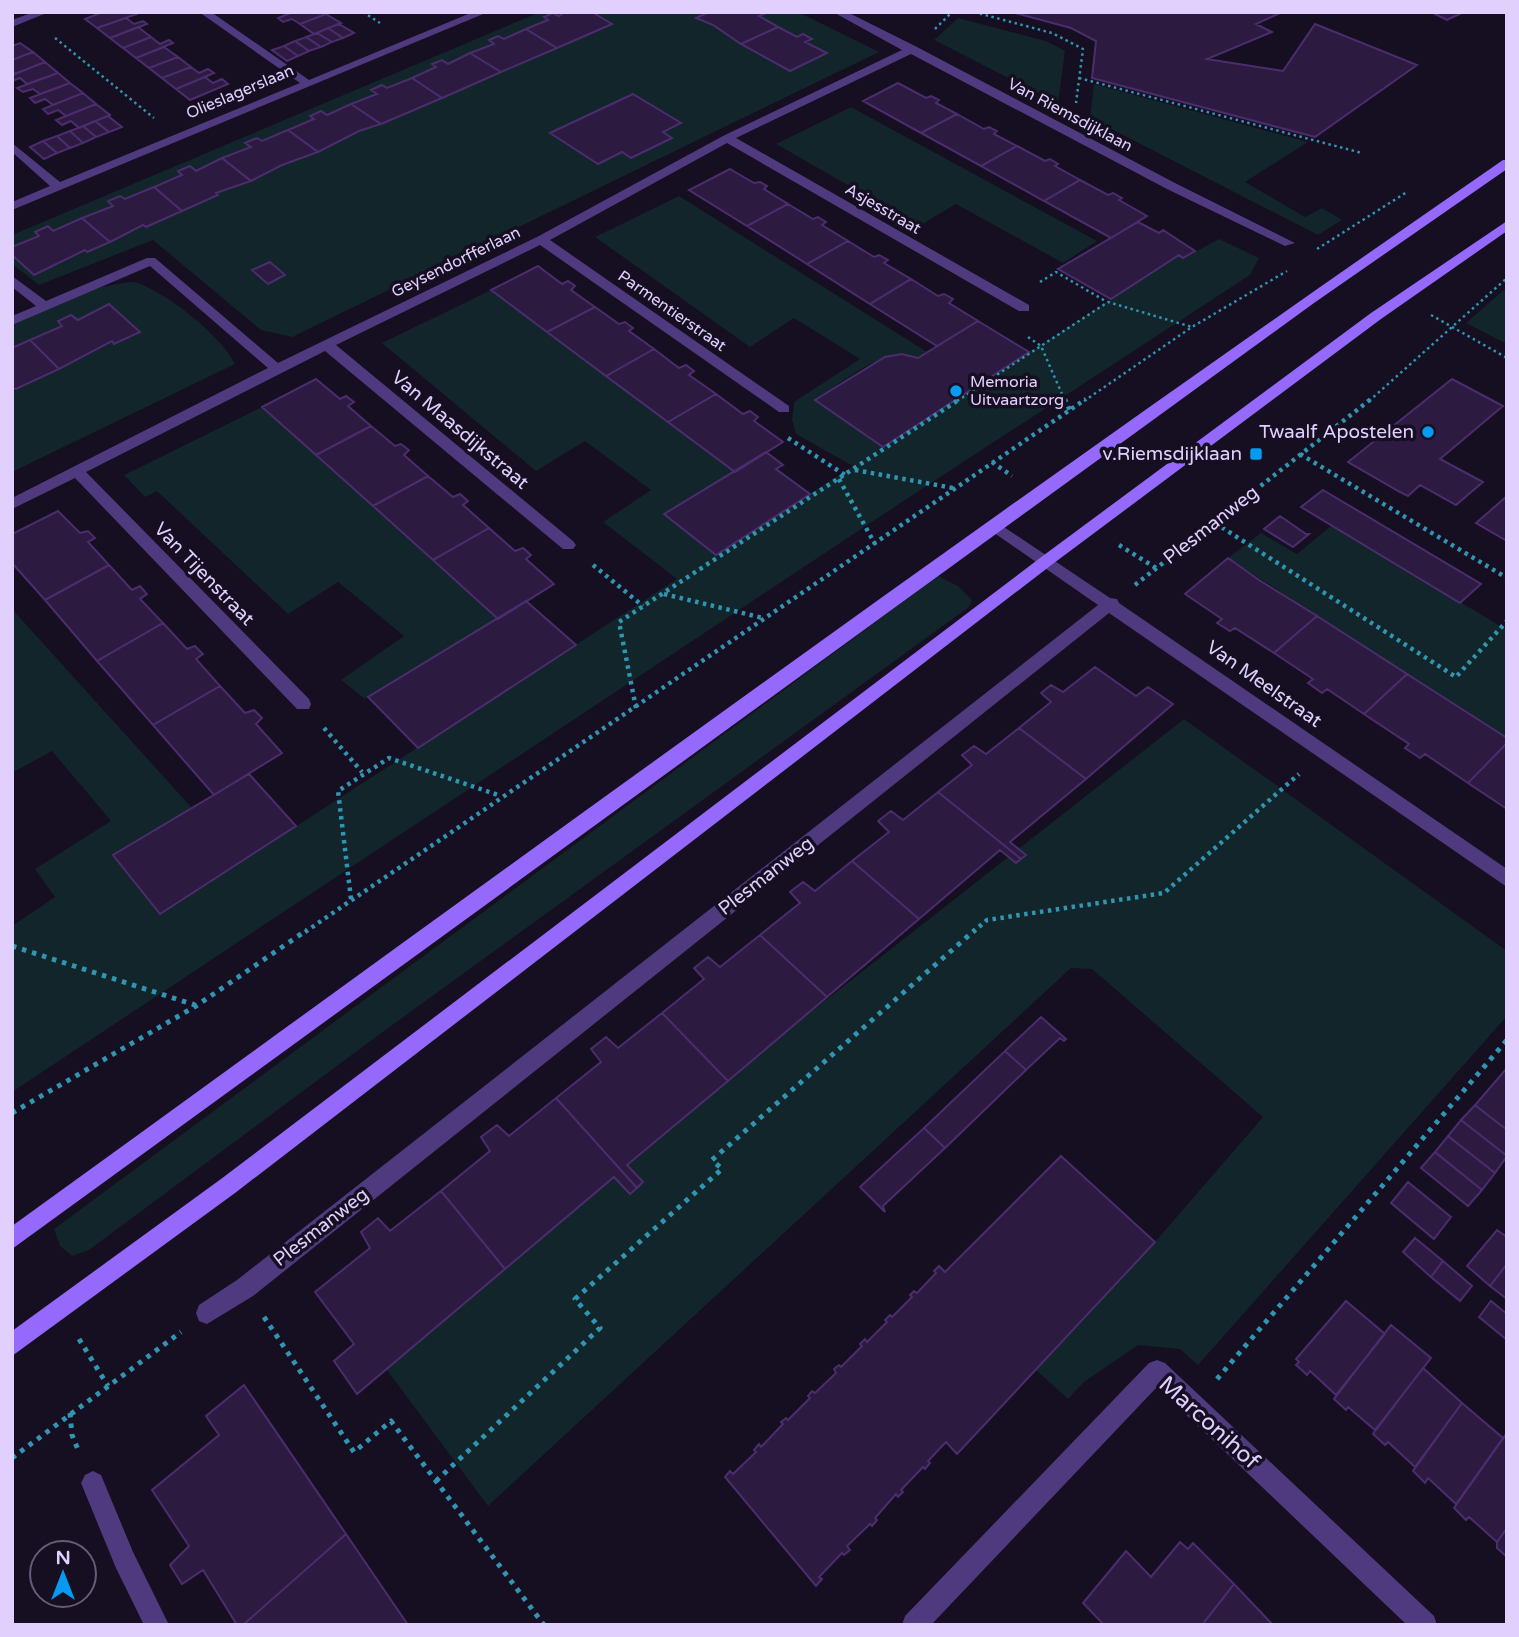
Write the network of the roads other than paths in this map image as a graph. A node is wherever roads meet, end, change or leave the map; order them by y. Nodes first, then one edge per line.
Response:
1 (44, 12) edge
2 (204, 12) edge
3 (483, 12) edge
4 (838, 12) edge
5 (12, 24) edge
6 (913, 49) junction
7 (307, 83) junction
8 (727, 138) junction
9 (12, 146) edge
10 (1507, 163) edge
11 (58, 187) junction
12 (12, 206) edge
13 (1507, 225) edge
14 (541, 240) junction
15 (1289, 243) dead end
16 (12, 280) edge
17 (45, 307) junction
18 (1024, 308) dead end
19 (12, 321) edge
20 (327, 345) junction
21 (277, 369) junction
22 (784, 409) road end
23 (77, 472) junction
24 (12, 504) edge
25 (995, 526) junction
26 (568, 545) road end
27 (1045, 562) junction
28 (1111, 603) junction
29 (303, 704) road end
30 (1507, 879) edge
31 (12, 1239) edge
32 (207, 1312) road end
33 (12, 1345) edge
34 (93, 1483) dead end
35 (157, 1625) edge
36 (914, 1625) edge
37 (1425, 1625) edge

1 - 5 street
2 - 7 street
3 - 7 street, Olieslagerslaan
4 - 6 street, Van Riemsdijklaan
6 - 8 street, Geysendorfferlaan
6 - 15 street, Van Riemsdijklaan
7 - 11 street, Olieslagerslaan
8 - 14 street, Geysendorfferlaan
8 - 18 street, Asjesstraat
9 - 11 street
10 - 25 main road
11 - 12 street, Olieslagerslaan
13 - 27 main road
14 - 20 street, Geysendorfferlaan
14 - 22 street, Parmentierstraat
16 - 17 street
17 - 19 street
17 - 21 street
20 - 21 street, Geysendorfferlaan
20 - 26 street, Van Maasdijkstraat
21 - 23 street, Geysendorfferlaan
23 - 24 street, Geysendorfferlaan
23 - 29 street, Van Tijenstraat
25 - 27 street, Van Meelstraat
25 - 31 main road
27 - 28 street, Van Meelstraat
27 - 33 main road
28 - 30 street, Van Meelstraat
28 - 32 street, Plesmanweg
34 - 35 street
36 - 37 street, Marconihof

